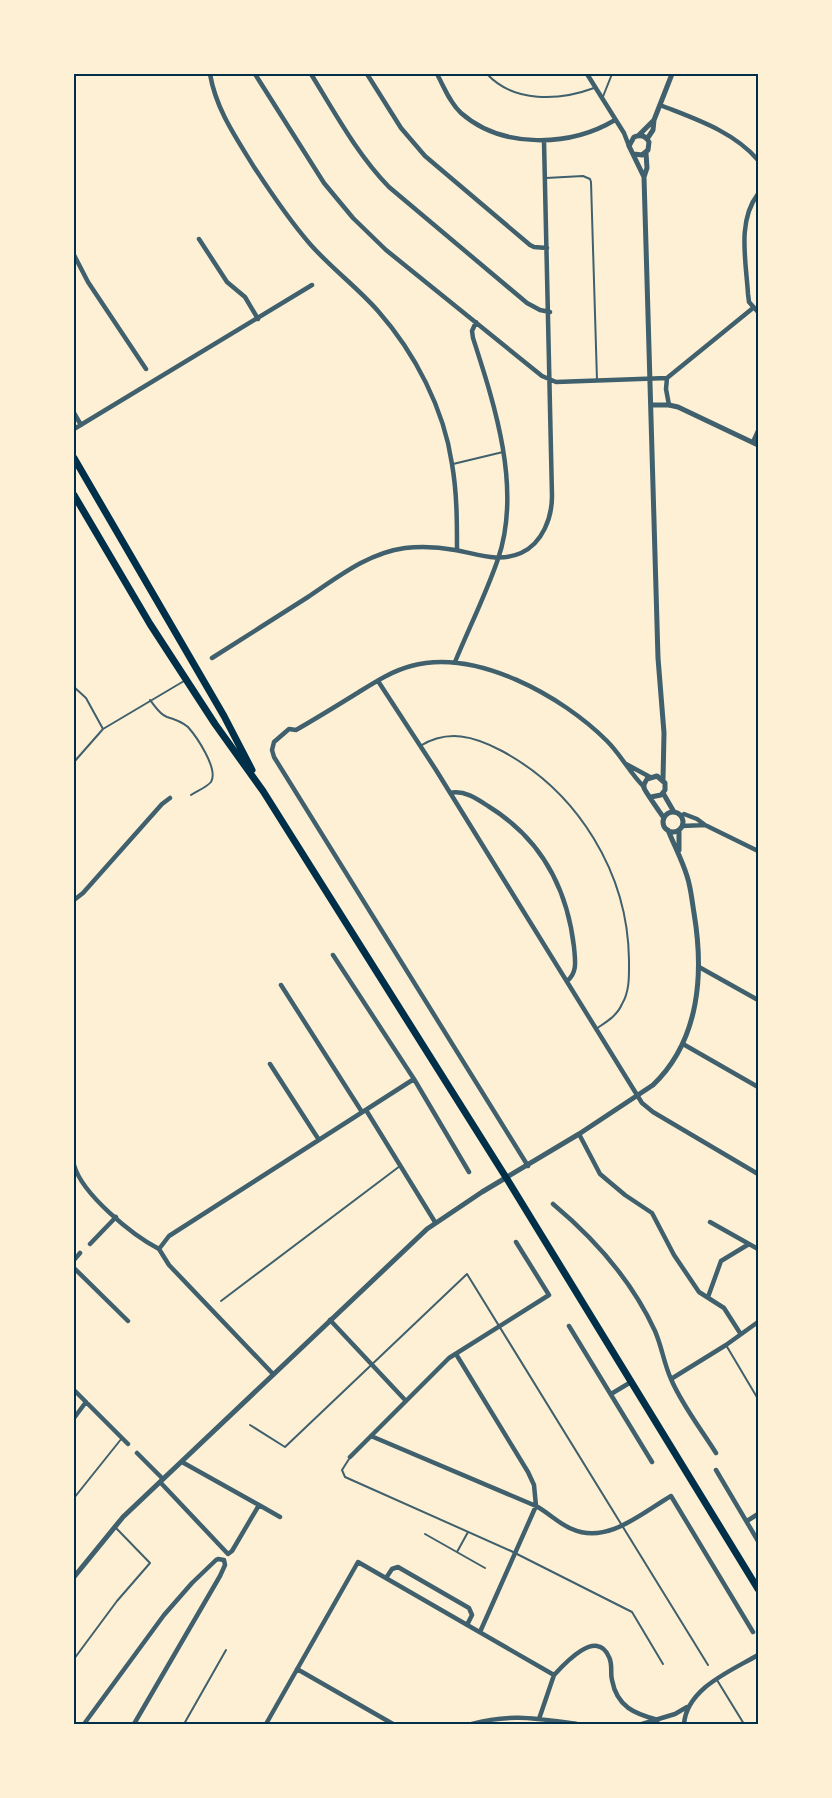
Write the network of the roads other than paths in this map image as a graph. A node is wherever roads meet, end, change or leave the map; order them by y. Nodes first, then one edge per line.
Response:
1 (210, 74) edge
2 (255, 74) edge
3 (311, 74) edge
4 (367, 74) edge
5 (437, 74) edge
6 (487, 74) edge
7 (587, 74) edge
8 (612, 74) edge
9 (672, 74) edge
10 (596, 88) junction
11 (602, 99) junction
12 (660, 105) junction
13 (615, 120) junction
14 (654, 120) junction
15 (624, 133) junction
16 (637, 136) junction
17 (647, 139) junction
18 (544, 141) junction
19 (629, 146) junction
20 (646, 153) junction
21 (634, 154) junction
22 (759, 160) edge
23 (644, 177) junction
24 (545, 178) junction
25 (759, 194) edge
26 (199, 239) dead end
27 (547, 248) junction
28 (74, 255) edge
29 (312, 285) dead end
30 (753, 308) junction
31 (550, 312) junction
32 (759, 312) edge
33 (258, 319) junction
34 (476, 322) junction
35 (146, 369) dead end
36 (650, 378) junction
37 (667, 378) junction
38 (597, 380) junction
39 (551, 381) junction
40 (651, 405) junction
41 (669, 405) junction
42 (74, 413) edge
43 (81, 425) junction
44 (74, 429) edge
45 (759, 431) edge
46 (756, 443) edge
47 (503, 452) junction
48 (74, 458) edge
49 (452, 464) junction
50 (74, 495) edge
51 (457, 550) junction
52 (498, 558) junction
53 (212, 658) dead end
54 (455, 662) junction
55 (198, 671) junction
56 (185, 680) junction
57 (378, 681) junction
58 (74, 687) edge
59 (150, 700) junction
60 (103, 729) junction
61 (420, 746) junction
62 (664, 760) junction
63 (74, 762) edge
64 (626, 764) junction
65 (652, 776) junction
66 (663, 780) junction
67 (644, 787) junction
68 (263, 792) junction
69 (450, 793) junction
70 (663, 793) junction
71 (191, 795) dead end
72 (651, 797) junction
73 (171, 798) dead end
74 (674, 812) junction
75 (681, 816) junction
76 (664, 818) junction
77 (705, 825) junction
78 (680, 828) junction
79 (668, 830) junction
80 (759, 851) edge
81 (679, 852) junction
82 (74, 900) edge
83 (333, 955) dead end
84 (699, 967) junction
85 (567, 981) junction
86 (280, 985) dead end
87 (759, 1000) edge
88 (596, 1029) junction
89 (683, 1044) junction
90 (270, 1064) dead end
91 (414, 1079) junction
92 (759, 1088) edge
93 (637, 1095) junction
94 (364, 1111) junction
95 (579, 1134) junction
96 (319, 1140) junction
97 (74, 1165) edge
98 (400, 1166) junction
99 (528, 1166) junction
100 (469, 1172) dead end
101 (759, 1174) edge
102 (507, 1179) junction
103 (553, 1204) dead end
104 (116, 1217) junction
105 (435, 1222) junction
106 (710, 1222) dead end
107 (516, 1242) dead end
108 (90, 1244) dead end
109 (749, 1244) junction
110 (159, 1249) junction
111 (759, 1249) edge
112 (80, 1253) dead end
113 (74, 1260) edge
114 (74, 1268) edge
115 (708, 1297) junction
116 (220, 1301) dead end
117 (330, 1320) junction
118 (128, 1321) dead end
119 (759, 1322) edge
120 (569, 1326) dead end
121 (499, 1327) junction
122 (740, 1333) junction
123 (726, 1345) junction
124 (456, 1354) junction
125 (372, 1366) junction
126 (273, 1374) junction
127 (671, 1379) junction
128 (630, 1382) junction
129 (74, 1390) edge
130 (611, 1394) junction
131 (759, 1398) edge
132 (406, 1401) junction
133 (86, 1402) junction
134 (74, 1418) edge
135 (250, 1425) dead end
136 (371, 1436) junction
137 (122, 1438) junction
138 (128, 1444) dead end
139 (136, 1453) dead end
140 (716, 1453) dead end
141 (350, 1457) joint
142 (182, 1462) junction
143 (652, 1462) dead end
144 (716, 1470) dead end
145 (161, 1480) junction
146 (74, 1498) edge
147 (259, 1505) junction
148 (536, 1506) junction
149 (759, 1514) edge
150 (280, 1516) dead end
151 (747, 1521) junction
152 (114, 1526) junction
153 (621, 1526) junction
154 (468, 1532) junction
155 (425, 1534) dead end
156 (759, 1540) edge
157 (457, 1552) junction
158 (514, 1554) junction
159 (485, 1568) dead end
160 (74, 1577) edge
161 (386, 1578) junction
162 (759, 1588) edge
163 (467, 1625) junction
164 (480, 1632) junction
165 (753, 1632) dead end
166 (226, 1650) dead end
167 (759, 1655) edge
168 (74, 1659) edge
169 (663, 1664) dead end
170 (708, 1665) dead end
171 (297, 1669) junction
172 (555, 1675) junction
173 (717, 1680) junction
174 (688, 1706) junction
175 (539, 1719) junction
176 (658, 1720) junction
177 (84, 1725) edge
178 (134, 1725) edge
179 (184, 1725) edge
180 (266, 1725) edge
181 (393, 1725) edge
182 (472, 1725) edge
183 (578, 1725) edge
184 (642, 1725) edge
185 (684, 1725) edge
186 (744, 1725) edge

1 - 49 street
2 - 34 street
3 - 31 street
4 - 27 street
5 - 18 street
6 - 10 lane
7 - 10 street
8 - 11 lane
9 - 12 street
10 - 11 street
11 - 13 street
12 - 14 street
12 - 22 street
13 - 15 street
13 - 18 street
14 - 16 street
14 - 17 street
15 - 16 street
15 - 19 street
16 - 17 street
16 - 19 street
17 - 20 street
18 - 24 street
19 - 21 street
20 - 21 street
20 - 23 street
21 - 23 street
23 - 36 street
24 - 27 street
24 - 38 lane
25 - 30 street
26 - 33 street
27 - 31 street
28 - 35 street
29 - 33 street
30 - 32 street
30 - 37 street
31 - 39 street
33 - 43 street
34 - 39 street
34 - 47 street
36 - 37 street
36 - 38 street
36 - 40 street
37 - 41 street
38 - 39 street
39 - 52 street
40 - 41 street
40 - 62 street
41 - 46 street
42 - 43 street
43 - 44 street
45 - 46 street
47 - 49 lane
47 - 52 street
48 - 55 main road
49 - 51 street
50 - 56 main road
51 - 52 street
51 - 53 street
52 - 54 street
54 - 57 street
54 - 64 street
55 - 56 lane
55 - 68 main road
56 - 59 lane
56 - 68 main road
57 - 61 street
57 - 99 street
58 - 60 lane
59 - 60 lane
59 - 71 lane
60 - 63 lane
61 - 69 street
61 - 88 lane
62 - 65 street
62 - 66 street
64 - 65 street
64 - 67 street
65 - 66 street
65 - 67 street
66 - 70 street
67 - 72 street
68 - 102 main road
69 - 85 street
69 - 85 street
70 - 72 street
70 - 74 street
72 - 76 street
73 - 82 street
74 - 75 street
74 - 76 street
75 - 77 street
75 - 78 street
76 - 79 street
77 - 78 street
77 - 80 street
78 - 79 street
78 - 81 street
79 - 81 street
81 - 84 street
83 - 91 street
84 - 87 street
84 - 89 street
85 - 88 street
86 - 94 street
88 - 93 street
89 - 92 street
89 - 93 street
90 - 96 street
91 - 94 street
91 - 100 street
93 - 95 street
93 - 101 street
94 - 96 street
94 - 98 street
95 - 99 street
95 - 115 street
96 - 110 street
97 - 104 street
98 - 105 street
98 - 116 lane
99 - 102 street
102 - 105 street
102 - 128 main road
103 - 127 street
104 - 108 street
104 - 110 street
105 - 117 street
106 - 109 street
107 - 121 street
109 - 111 street
109 - 115 street
110 - 126 street
112 - 113 street
114 - 118 street
115 - 122 street
117 - 125 street
117 - 126 street
119 - 122 street
120 - 130 street
121 - 124 street
121 - 125 lane
121 - 153 lane
122 - 123 street
123 - 127 street
123 - 131 lane
124 - 132 street
124 - 148 street
125 - 132 street
125 - 135 lane
126 - 142 street
127 - 140 street
128 - 130 street
128 - 162 main road
129 - 133 street
130 - 143 street
132 - 136 street
133 - 134 street
133 - 137 street
136 - 141 street
136 - 148 street
137 - 138 street
137 - 146 lane
139 - 145 street
141 - 154 lane
142 - 145 street
142 - 147 street
144 - 151 street
145 - 147 street
145 - 152 street
147 - 150 street
148 - 153 street
148 - 158 street
149 - 151 street
151 - 156 street
152 - 160 street
152 - 168 lane
153 - 165 street
153 - 170 lane
154 - 157 lane
154 - 158 lane
155 - 157 lane
157 - 159 lane
158 - 164 street
158 - 169 lane
161 - 163 street
161 - 163 street
161 - 171 street
163 - 164 street
164 - 172 street
166 - 179 lane
167 - 173 street
171 - 180 street
171 - 181 street
172 - 175 street
172 - 176 street
173 - 174 street
173 - 186 lane
174 - 176 street
174 - 185 street
175 - 182 street
175 - 183 street
176 - 184 street
177 - 178 street

